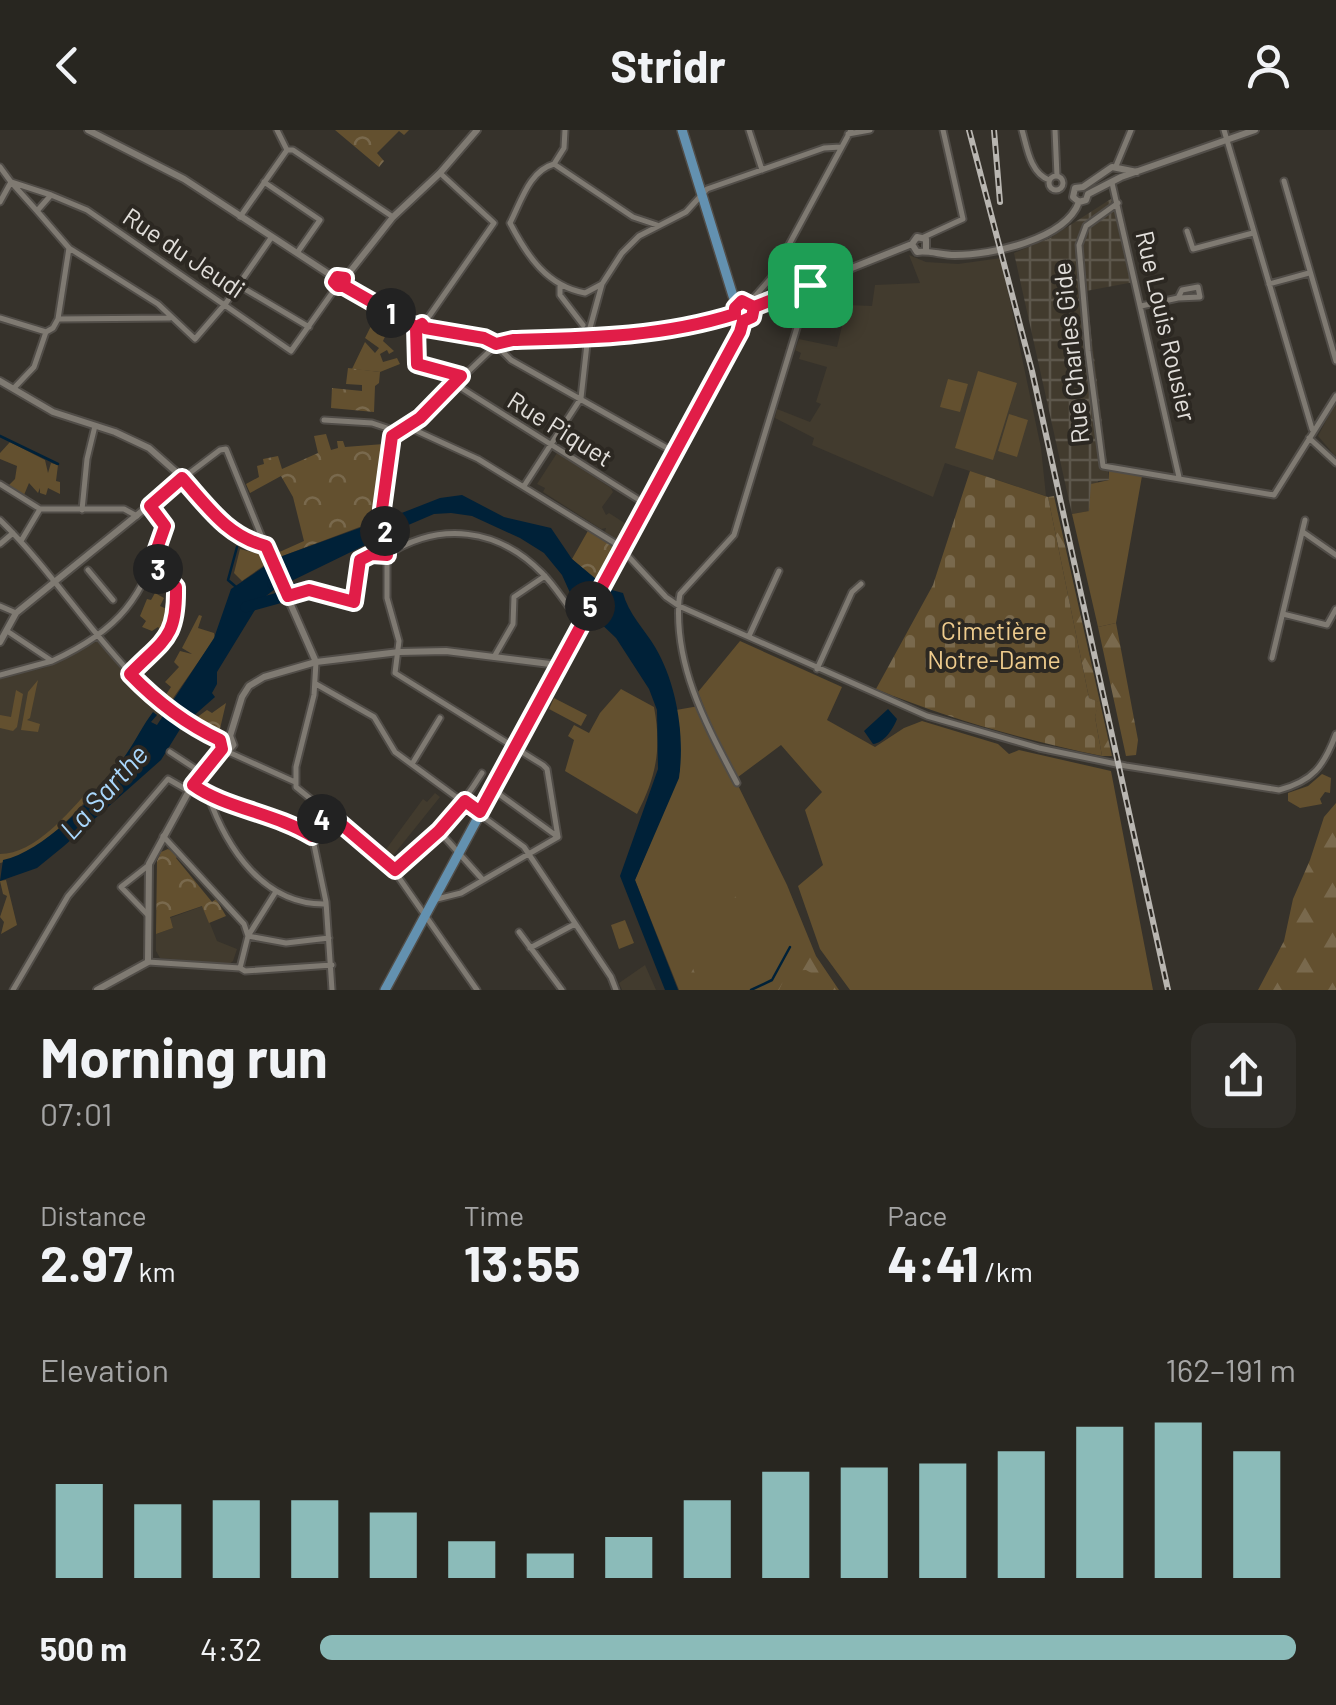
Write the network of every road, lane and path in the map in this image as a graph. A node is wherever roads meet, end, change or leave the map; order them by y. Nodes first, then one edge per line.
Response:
1 (88, 130) edge
2 (277, 130) edge
3 (477, 130) edge
4 (565, 130) edge
5 (682, 130) edge
6 (750, 130) edge
7 (870, 130) edge
8 (943, 130) edge
9 (1022, 130) edge
10 (1055, 130) edge
11 (1131, 130) edge
12 (1224, 130) edge
13 (1256, 130) edge
14 (850, 132) edge
15 (1228, 141) junction
16 (841, 147) junction
17 (287, 150) junction
18 (554, 164) junction
19 (0, 167) edge
20 (762, 170) junction
21 (1120, 171) junction
22 (440, 173) junction
23 (1057, 176) junction
24 (1049, 180) junction
25 (12, 182) junction
26 (264, 182) junction
27 (1063, 182) junction
28 (1284, 182) dead end
29 (1112, 183) junction
30 (1083, 189) junction
31 (1058, 190) junction
32 (50, 195) junction
33 (702, 195) junction
34 (1076, 199) junction
35 (0, 202) edge
36 (1118, 203) junction
37 (37, 211) junction
38 (240, 217) junction
39 (393, 218) junction
40 (638, 220) junction
41 (494, 223) junction
42 (510, 223) junction
43 (657, 224) junction
44 (1187, 232) dead end
45 (1254, 232) junction
46 (639, 236) junction
47 (924, 237) junction
48 (271, 238) junction
49 (912, 244) junction
50 (69, 248) junction
51 (926, 250) junction
52 (296, 254) junction
53 (1310, 272) junction
54 (340, 282) junction
55 (602, 284) junction
56 (1269, 284) junction
57 (238, 285) junction
58 (810, 285) junction
59 (560, 286) junction
60 (795, 291) junction
61 (585, 294) junction
62 (1178, 298) dead end
63 (804, 301) junction
64 (226, 304) junction
65 (748, 304) junction
66 (1141, 306) junction
67 (596, 308) junction
68 (0, 318) edge
69 (170, 318) junction
70 (739, 318) junction
71 (58, 319) junction
72 (583, 326) dead end
73 (309, 327) junction
74 (421, 328) junction
75 (46, 332) junction
76 (588, 338) junction
77 (496, 344) junction
78 (1336, 360) edge
79 (461, 376) junction
80 (0, 381) edge
81 (454, 383) junction
82 (13, 388) junction
83 (1336, 396) edge
84 (581, 398) junction
85 (324, 420) dead end
86 (95, 426) junction
87 (408, 427) junction
88 (396, 431) junction
89 (1310, 434) junction
90 (551, 445) junction
91 (675, 452) junction
92 (1336, 463) edge
93 (182, 478) junction
94 (1179, 478) junction
95 (0, 484) edge
96 (524, 486) junction
97 (646, 505) junction
98 (150, 506) junction
99 (40, 509) junction
100 (82, 510) junction
101 (137, 516) junction
102 (0, 520) edge
103 (1305, 520) dead end
104 (1303, 532) junction
105 (13, 533) junction
106 (20, 541) junction
107 (0, 544) edge
108 (618, 545) dead end
109 (266, 546) junction
110 (387, 555) junction
111 (627, 555) dead end
112 (1336, 555) edge
113 (152, 563) junction
114 (84, 565) junction
115 (779, 571) dead end
116 (545, 576) junction
117 (55, 582) junction
118 (861, 584) dead end
119 (286, 592) junction
120 (113, 600) dead end
121 (0, 606) edge
122 (679, 606) junction
123 (1336, 608) edge
124 (16, 613) junction
125 (1284, 614) junction
126 (584, 617) junction
127 (6, 631) junction
128 (100, 637) junction
129 (748, 638) junction
130 (0, 642) edge
131 (400, 652) junction
132 (494, 657) junction
133 (1272, 658) dead end
134 (52, 661) junction
135 (316, 662) junction
136 (558, 665) junction
137 (817, 669) junction
138 (130, 674) junction
139 (0, 675) edge
140 (316, 684) junction
141 (440, 718) dead end
142 (1336, 734) edge
143 (230, 736) junction
144 (220, 740) junction
145 (515, 747) junction
146 (226, 750) junction
147 (170, 752) dead end
148 (412, 764) junction
149 (202, 773) junction
150 (482, 773) dead end
151 (294, 782) junction
152 (737, 783) dead end
153 (191, 788) junction
154 (492, 789) junction
155 (208, 795) junction
156 (465, 801) junction
157 (327, 812) junction
158 (480, 812) junction
159 (439, 831) junction
160 (163, 836) junction
161 (312, 836) junction
162 (558, 837) junction
163 (459, 852) junction
164 (528, 853) junction
165 (149, 864) junction
166 (395, 870) junction
167 (483, 880) junction
168 (275, 893) junction
169 (433, 900) junction
170 (326, 904) junction
171 (425, 912) junction
172 (150, 917) junction
173 (575, 924) junction
174 (519, 932) dead end
175 (248, 936) junction
176 (330, 938) junction
177 (530, 948) junction
178 (148, 962) junction
179 (332, 965) junction
180 (240, 968) junction
181 (13, 990) edge
182 (97, 990) edge
183 (332, 990) edge
184 (385, 990) edge
185 (477, 990) edge
186 (562, 990) edge
187 (616, 990) edge

1 - 38 street
2 - 17 street
3 - 22 street
4 - 18 street
5 - 33 main road
6 - 20 street
7 - 14 street
8 - 47 street
9 - 24 street
10 - 23 street
11 - 21 street
12 - 15 street
13 - 15 street
14 - 16 street
15 - 21 street
15 - 45 street
16 - 20 street
16 - 65 street
17 - 26 street
17 - 39 street
18 - 40 street
18 - 42 street
19 - 25 street
20 - 33 street
21 - 29 street
21 - 30 street
22 - 39 street
22 - 41 street
23 - 24 street
23 - 27 street
24 - 31 street
25 - 32 street, Rue du Jeudi
25 - 35 street
25 - 37 street
26 - 38 street
26 - 52 street
27 - 30 street
27 - 31 street
28 - 53 street
29 - 30 street
29 - 36 street, Rue Louis Rousier
30 - 34 street
30 - 34 street
31 - 34 street
32 - 37 street
32 - 64 street, Rue du Jeudi
33 - 43 street
33 - 65 main road
34 - 51 street
36 - 66 street, Rue Louis Rousier
36 - 94 street, Rue Charles Gide
37 - 50 street
38 - 48 street
39 - 54 street
40 - 43 street
40 - 46 street
41 - 42 street
41 - 74 street
42 - 59 street
43 - 46 street
44 - 45 street
45 - 56 street
46 - 55 street
47 - 49 street
47 - 51 street
48 - 52 street
48 - 57 street
49 - 51 street
49 - 58 street
50 - 69 street
50 - 71 street
52 - 54 street
53 - 56 street
53 - 78 street
54 - 73 street
54 - 74 street
55 - 61 street
55 - 67 street
56 - 89 street
57 - 64 street
57 - 73 street
58 - 60 street
58 - 63 street
59 - 61 street
59 - 72 street
60 - 63 street
60 - 65 street
61 - 67 street
62 - 66 street
63 - 122 street
64 - 69 street
64 - 73 street, Rue du Jeudi
65 - 70 main road
65 - 70 main road
66 - 94 street, Rue Louis Rousier
67 - 76 street
68 - 75 street
69 - 71 street
70 - 76 street
70 - 91 main road
71 - 75 street
74 - 77 street
74 - 79 street
75 - 82 street
76 - 77 street
76 - 84 street
77 - 79 street
77 - 84 street
79 - 81 street
80 - 82 street
81 - 87 street
81 - 90 street, Rue Piquet
82 - 86 street
83 - 89 street
84 - 90 street
84 - 91 street
85 - 88 street
86 - 93 street
86 - 100 street
87 - 88 street
87 - 96 street
88 - 110 street
89 - 92 street
89 - 94 street, Rue Charles Gide
90 - 96 street
90 - 97 street, Rue Piquet
91 - 97 main road
93 - 98 street
93 - 109 street
93 - 109 street
95 - 99 street
96 - 108 street
97 - 126 main road
98 - 101 street
98 - 113 street
99 - 100 street
99 - 106 street
100 - 101 street
101 - 114 street
102 - 105 street
103 - 104 street
104 - 112 street
104 - 125 street
105 - 106 street
105 - 107 street
106 - 117 street
109 - 119 street
110 - 116 street
110 - 119 street
110 - 131 street
111 - 122 street
113 - 128 street
113 - 138 street
114 - 117 street
114 - 120 street
115 - 129 street
116 - 126 street
116 - 132 street
117 - 124 street
117 - 128 street
118 - 137 street
119 - 135 street
121 - 124 street
122 - 129 street
122 - 152 street
123 - 125 street
124 - 127 street
125 - 133 street
126 - 136 main road
127 - 130 street
127 - 134 street
128 - 134 street
128 - 138 street
129 - 137 street
131 - 132 street
131 - 135 street
131 - 145 street
132 - 136 street
134 - 139 street
135 - 140 street
135 - 143 street
136 - 145 main road
137 - 142 street
138 - 144 street
140 - 148 street
140 - 151 street
141 - 148 street
143 - 144 street
143 - 146 street
144 - 146 street
145 - 154 main road
145 - 162 street
146 - 149 street
146 - 151 street
147 - 149 street
148 - 156 street
149 - 153 street
150 - 156 street
151 - 157 street
153 - 155 street
153 - 160 street
153 - 181 street
154 - 158 main road
154 - 162 street
155 - 161 street
155 - 168 street
156 - 158 street
156 - 159 street
157 - 161 street
157 - 166 street
158 - 163 main road
158 - 164 street
159 - 163 street
159 - 166 street
160 - 165 street
160 - 175 street
161 - 170 street
162 - 164 street
163 - 167 street
163 - 169 main road
164 - 167 street
164 - 173 street
165 - 172 street
165 - 172 street
166 - 171 street
167 - 169 street
168 - 170 street
168 - 175 street
169 - 171 main road
170 - 176 street
171 - 184 main road
171 - 185 street
172 - 178 street
173 - 177 street
173 - 187 street
174 - 177 street
175 - 176 street
175 - 180 street
176 - 179 street
177 - 186 street
178 - 180 street
178 - 182 street
179 - 180 street
179 - 183 street

